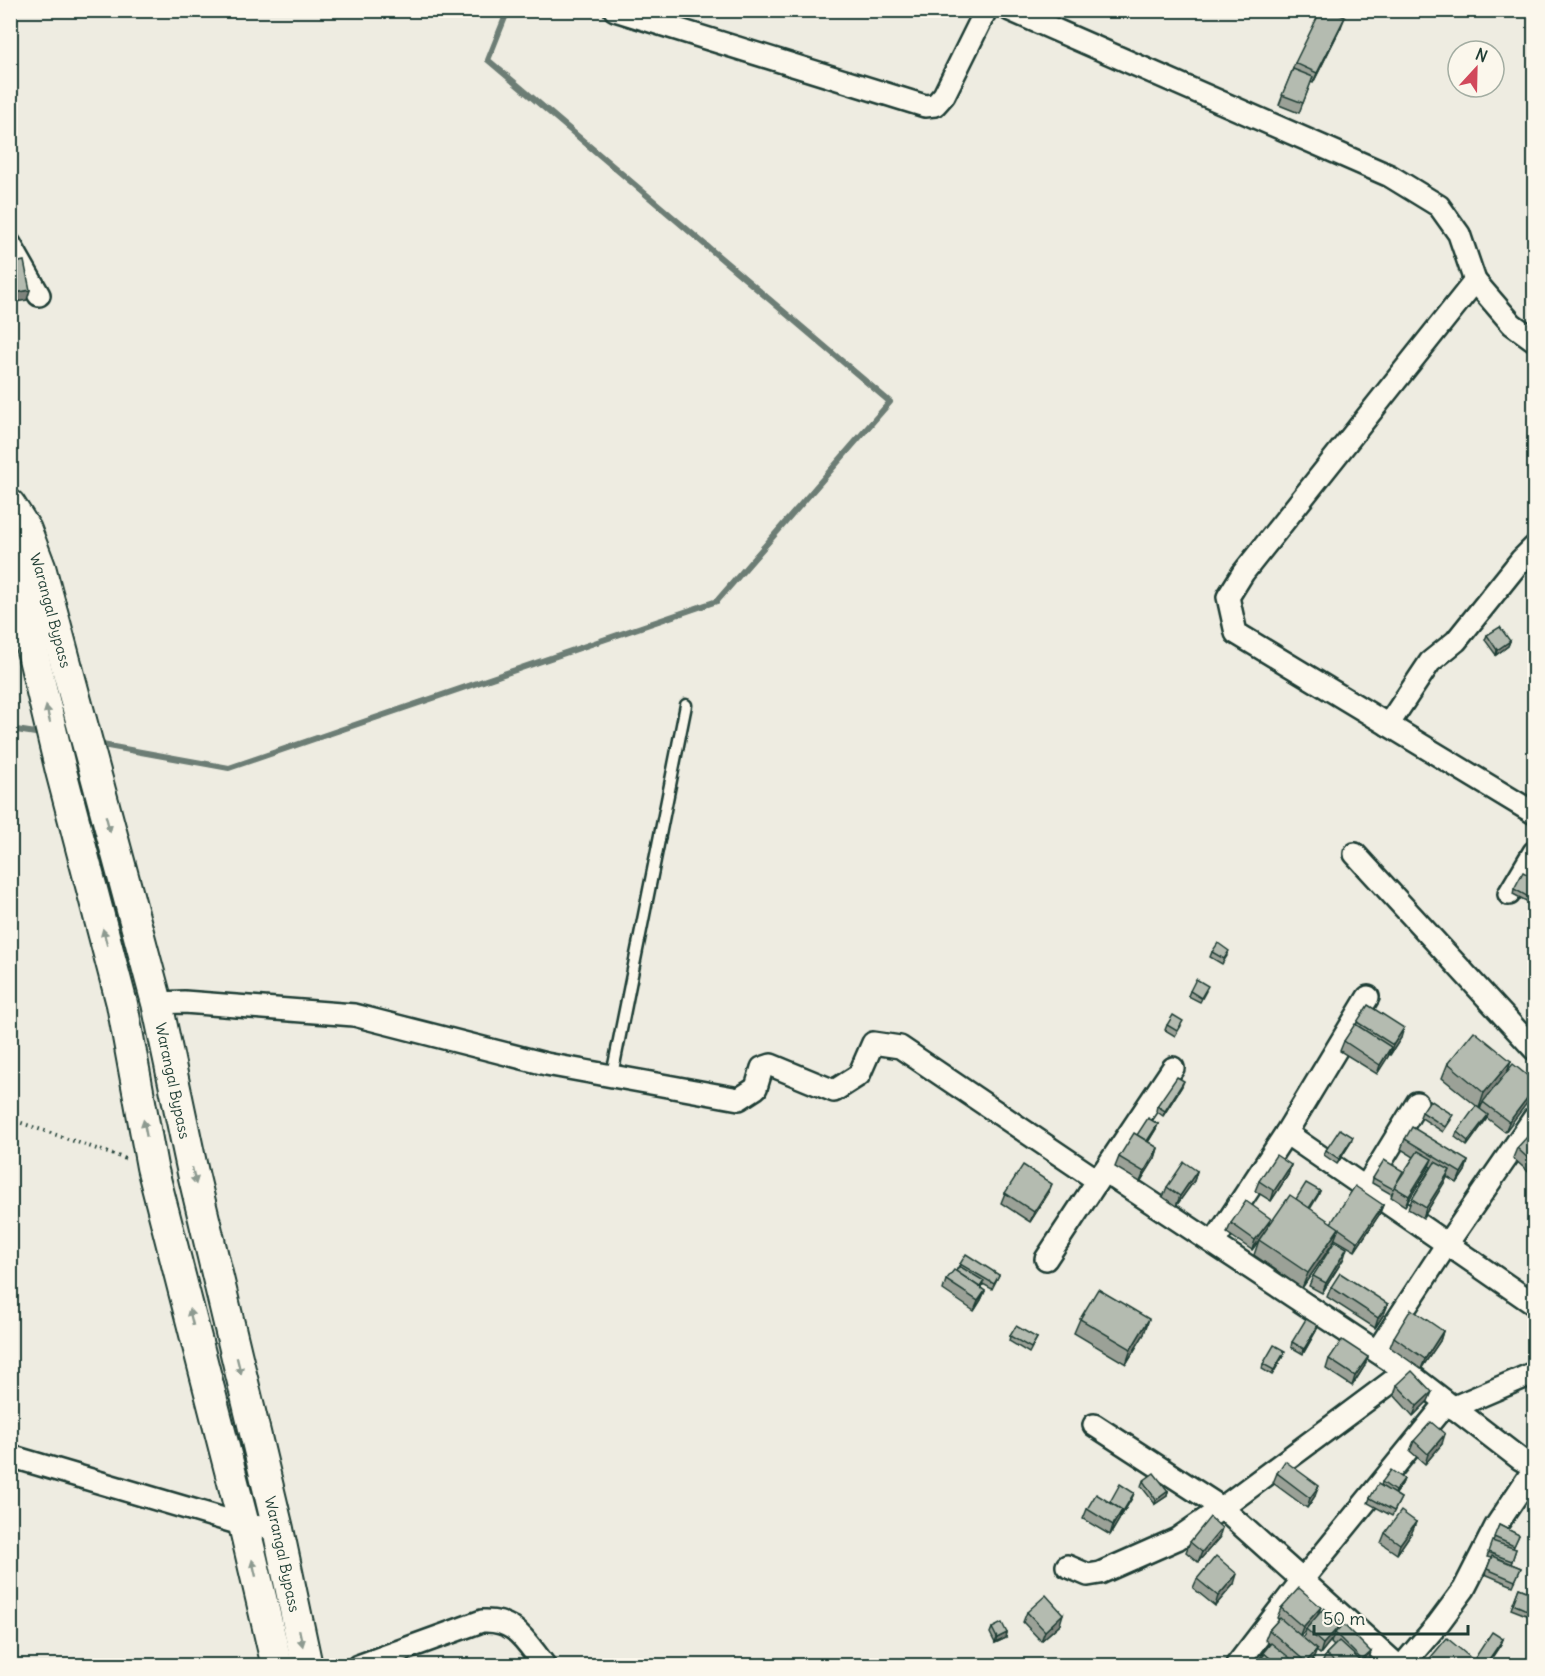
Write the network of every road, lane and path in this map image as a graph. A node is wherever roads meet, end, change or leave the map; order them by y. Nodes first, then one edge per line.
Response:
1 (615, 10) edge
2 (986, 10) edge
3 (1010, 10) edge
4 (10, 244) edge
5 (1475, 281) junction
6 (39, 295) dead end
7 (1534, 340) edge
8 (10, 505) edge
9 (1534, 547) edge
10 (10, 558) edge
11 (47, 650) junction
12 (686, 705) dead end
13 (1388, 725) junction
14 (1534, 813) edge
15 (1534, 852) edge
16 (1355, 854) dead end
17 (1509, 894) dead end
18 (1368, 997) dead end
19 (157, 1003) junction
20 (1534, 1049) edge
21 (1173, 1068) dead end
22 (612, 1075) junction
23 (1418, 1103) dead end
24 (1534, 1118) edge
25 (10, 1119) edge
26 (1286, 1133) junction
27 (153, 1167) junction
28 (1101, 1176) junction
29 (1365, 1188) junction
30 (1214, 1242) junction
31 (1447, 1244) junction
32 (1046, 1259) dead end
33 (1534, 1304) edge
34 (1377, 1352) junction
35 (1406, 1371) junction
36 (1534, 1373) edge
37 (1449, 1405) junction
38 (1094, 1425) dead end
39 (10, 1456) edge
40 (1534, 1468) edge
41 (1222, 1508) junction
42 (244, 1525) junction
43 (278, 1528) junction
44 (1067, 1566) dead end
45 (1303, 1579) junction
46 (277, 1665) edge
47 (307, 1665) edge
48 (358, 1665) edge
49 (545, 1665) edge
50 (1236, 1665) edge
51 (1400, 1665) edge

1 - 2 street
3 - 5 street
4 - 6 street
5 - 7 street
5 - 13 street
8 - 11 main road, Warangal Bypass
9 - 13 street
10 - 11 main road, Warangal Bypass
11 -> 19 main road, Warangal Bypass
27 -> 11 main road, Warangal Bypass
12 - 22 lane
13 - 14 street
15 - 17 street
16 - 20 street
18 - 26 street
19 - 22 street
19 -> 43 main road, Warangal Bypass
21 - 28 street
22 - 28 street
23 - 29 street
24 - 31 street
25 - 27 path
26 - 29 street
26 - 30 street
42 -> 27 main road, Warangal Bypass
28 - 30 street
28 - 32 street
29 - 31 street
30 - 34 street
31 - 33 street
31 - 34 street
34 - 35 street
35 - 37 street
35 - 41 street
36 - 37 street
37 - 40 street
37 - 45 street
38 - 41 street
39 - 42 street
40 - 51 street
41 - 44 street
41 - 45 street
42 - 43 street
46 -> 42 main road, Warangal Bypass
43 -> 47 main road, Warangal Bypass
45 - 50 street
45 - 51 street
48 - 49 street

